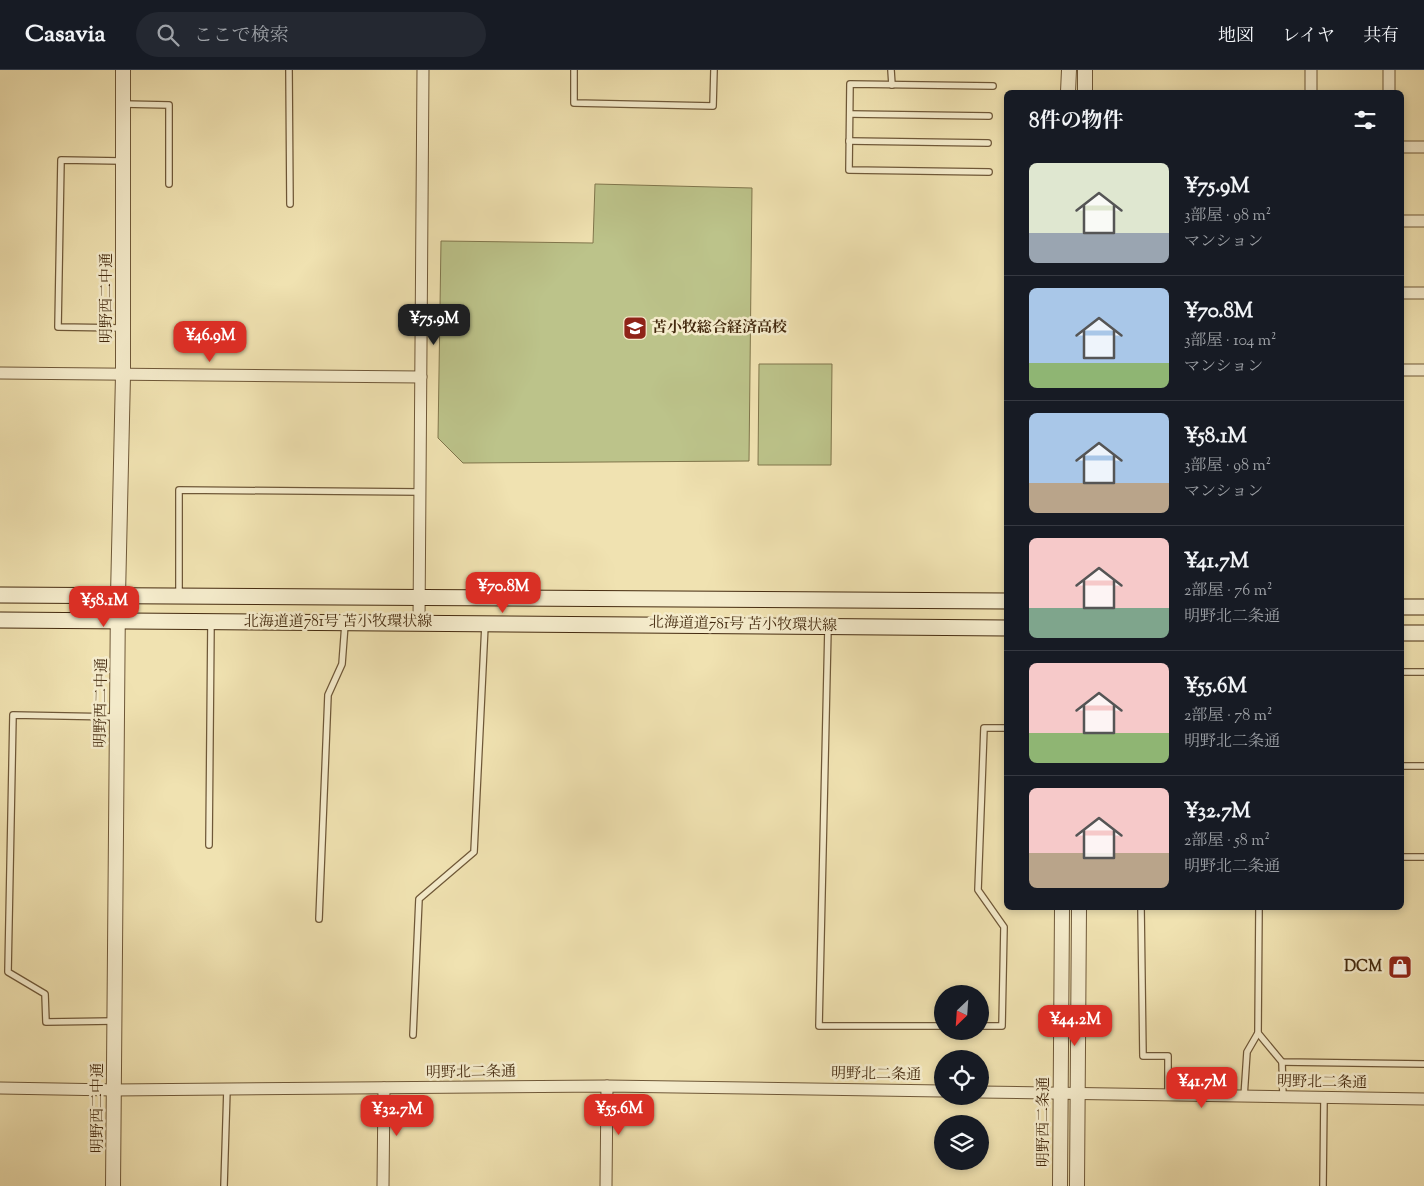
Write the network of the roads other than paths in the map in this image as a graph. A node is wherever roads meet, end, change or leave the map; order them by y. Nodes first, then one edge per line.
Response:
1 (123, 70) edge
2 (289, 70) edge
3 (424, 70) edge
4 (574, 70) edge
5 (714, 70) edge
6 (891, 70) edge
7 (1069, 70) edge
8 (1085, 70) edge
9 (1311, 70) edge
10 (1389, 70) edge
11 (892, 85) junction
12 (993, 86) dead end
13 (1068, 90) edge
14 (1085, 90) edge
15 (1311, 90) edge
16 (1389, 90) edge
17 (123, 104) junction
18 (850, 114) junction
19 (989, 116) dead end
20 (849, 141) junction
21 (988, 143) dead end
22 (1404, 147) edge
23 (1424, 147) edge
24 (123, 161) junction
25 (989, 172) dead end
26 (169, 184) dead end
27 (290, 204) dead end
28 (1404, 221) edge
29 (1424, 221) edge
30 (1404, 293) edge
31 (1424, 293) edge
32 (123, 328) junction
33 (1404, 370) edge
34 (1424, 370) edge
35 (0, 373) edge
36 (123, 375) junction
37 (421, 377) junction
38 (420, 492) junction
39 (0, 595) edge
40 (118, 596) junction
41 (179, 596) junction
42 (420, 599) junction
43 (1004, 601) edge
44 (1404, 606) edge
45 (1424, 607) edge
46 (0, 620) edge
47 (118, 622) junction
48 (211, 622) junction
49 (345, 622) junction
50 (419, 622) junction
51 (485, 623) junction
52 (828, 626) junction
53 (1004, 628) edge
54 (1404, 633) edge
55 (1424, 633) edge
56 (1404, 672) edge
57 (1424, 672) edge
58 (118, 717) junction
59 (1004, 728) edge
60 (1404, 766) edge
61 (1424, 766) edge
62 (209, 846) dead end
63 (1404, 857) edge
64 (1424, 857) edge
65 (1062, 910) edge
66 (1079, 910) edge
67 (1141, 910) edge
68 (1259, 910) edge
69 (319, 919) dead end
70 (114, 1021) junction
71 (934, 1026) edge
72 (989, 1026) edge
73 (1258, 1033) junction
74 (413, 1035) dead end
75 (1282, 1062) junction
76 (1424, 1064) edge
77 (607, 1086) junction
78 (0, 1088) edge
79 (384, 1088) junction
80 (227, 1089) junction
81 (114, 1090) junction
82 (934, 1091) edge
83 (989, 1092) edge
84 (1060, 1093) junction
85 (1078, 1093) junction
86 (1168, 1095) junction
87 (1244, 1096) junction
88 (1283, 1097) junction
89 (1324, 1098) junction
90 (1424, 1099) edge
91 (113, 1186) edge
92 (224, 1186) edge
93 (382, 1186) edge
94 (606, 1186) edge
95 (1060, 1186) edge
96 (1077, 1186) edge
97 (1323, 1186) edge

1 - 17 street, 明野西二中通
2 - 27 lane
3 - 37 street
4 - 5 lane
6 - 11 lane
7 - 13 street
8 - 14 street
9 - 15 street
10 - 16 street
11 - 12 lane
11 - 18 lane
17 - 24 street, 明野西二中通
17 - 26 lane
18 - 19 lane
18 - 20 lane
20 - 21 lane
20 - 25 lane
22 - 23 street
24 - 32 street, 明野西二中通
24 - 32 lane
28 - 29 street
30 - 31 street
32 - 36 street, 明野西二中通
33 - 34 street
35 - 36 street
36 - 37 street
36 - 40 street, 明野西二中通
37 - 38 street
38 - 41 lane
38 - 42 street
39 - 40 main road, 北海道道781号 苫小牧環状線
40 - 41 main road, 北海道道781号 苫小牧環状線
40 - 47 street, 明野西二中通
41 - 42 main road, 北海道道781号 苫小牧環状線
42 - 43 main road, 北海道道781号 苫小牧環状線
42 - 50 street
44 - 45 main road
46 - 47 main road, 北海道道781号 苫小牧環状線
47 - 48 main road, 北海道道781号 苫小牧環状線
47 - 58 street, 明野西二中通
48 - 49 main road, 北海道道781号 苫小牧環状線
48 - 62 lane
49 - 50 main road, 北海道道781号 苫小牧環状線
49 - 69 lane
50 - 51 main road, 北海道道781号 苫小牧環状線
51 - 52 main road, 北海道道781号 苫小牧環状線
51 - 74 lane
52 - 53 main road, 北海道道781号 苫小牧環状線
52 - 71 lane
54 - 55 main road
56 - 57 lane
58 - 70 street, 明野西二中通
58 - 70 lane
59 - 72 lane
60 - 61 lane
63 - 64 lane
65 - 84 street, 明野西二条通
66 - 85 street
67 - 86 lane
68 - 73 lane
70 - 81 street, 明野西二中通
73 - 75 lane
73 - 87 lane
75 - 76 lane
75 - 88 lane
77 - 79 street, 明野北二条通
77 - 82 street, 明野北二条通
77 - 94 street
78 - 81 street, 明野北二条通
79 - 80 street, 明野北二条通
79 - 93 street
80 - 81 street, 明野北二条通
80 - 92 lane
81 - 91 street, 明野西二中通
83 - 84 street, 明野北二条通
84 - 85 street, 明野北二条通
84 - 95 street, 明野西二条通
85 - 86 street, 明野北二条通
85 - 96 street
86 - 87 street, 明野北二条通
87 - 88 street, 明野北二条通
88 - 89 street, 明野北二条通
89 - 90 street, 明野北二条通
89 - 97 lane

